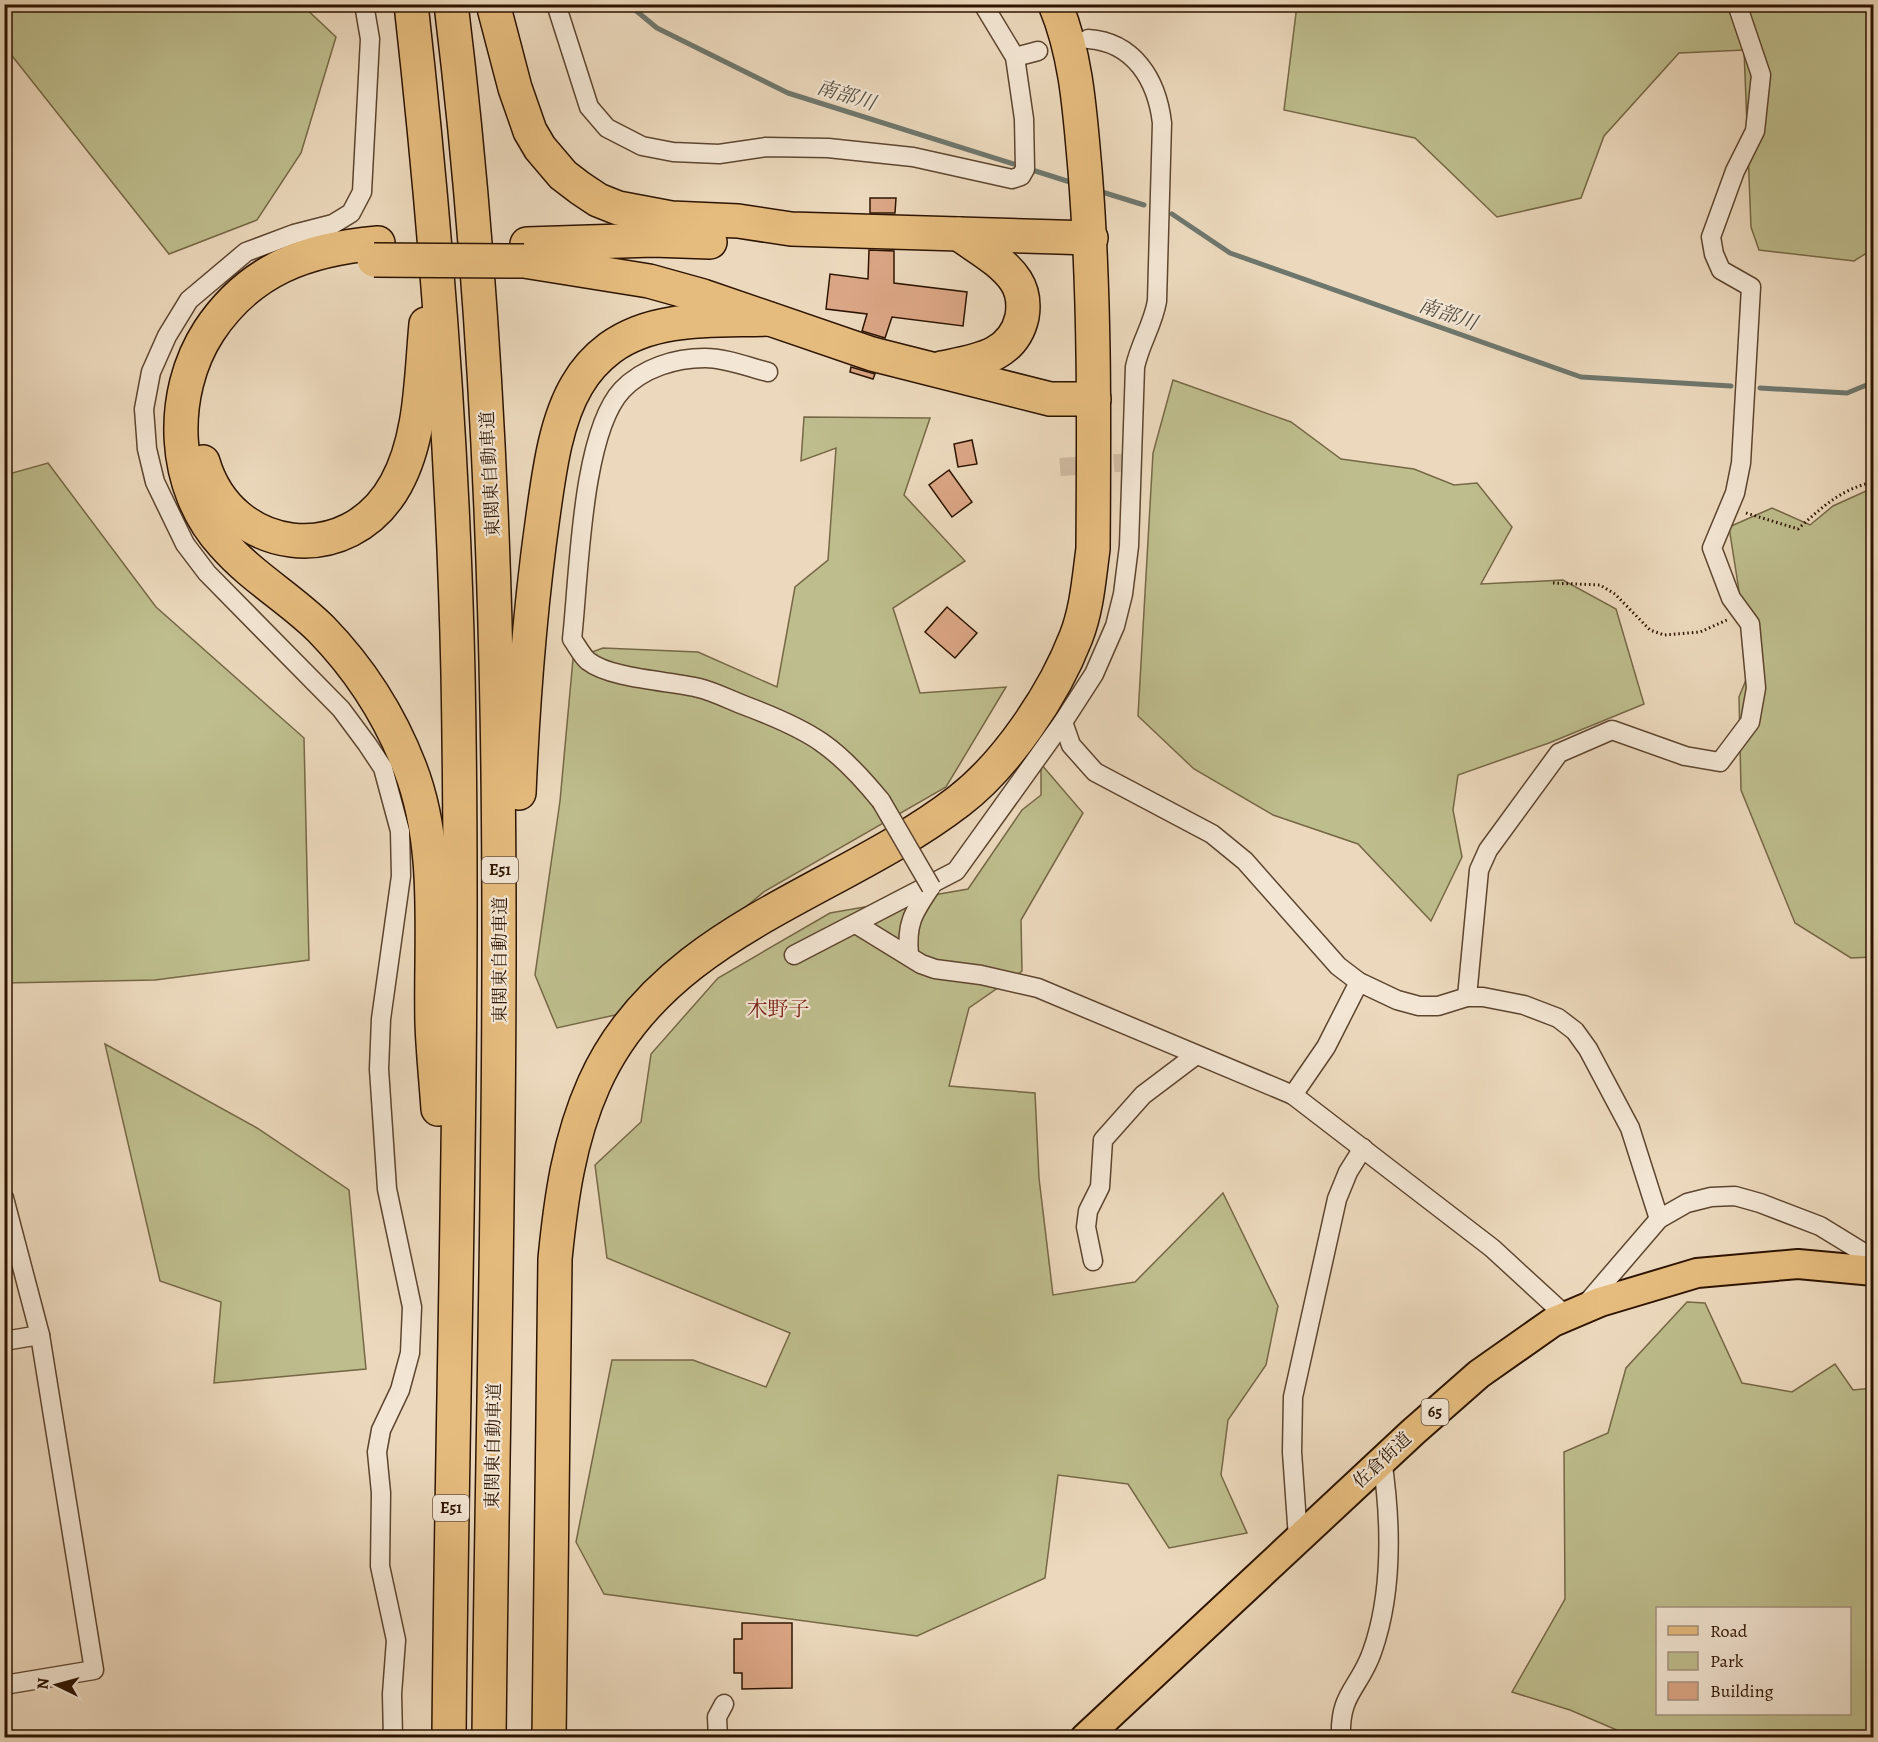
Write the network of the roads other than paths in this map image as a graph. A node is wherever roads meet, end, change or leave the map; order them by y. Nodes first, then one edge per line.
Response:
1 (364, 4) edge
2 (411, 4) edge
3 (451, 4) edge
4 (493, 4) edge
5 (556, 4) edge
6 (983, 4) edge
7 (1055, 4) edge
8 (1740, 4) edge
9 (1088, 39) dead end
10 (1038, 51) dead end
11 (1015, 57) junction
12 (422, 101) junction
13 (791, 229) junction
14 (959, 234) junction
15 (1090, 238) junction
16 (376, 252) junction
17 (525, 252) junction
18 (769, 319) junction
19 (936, 370) junction
20 (768, 372) dead end
21 (1094, 399) junction
22 (1064, 722) junction
23 (931, 887) junction
24 (856, 924) junction
25 (794, 955) dead end
26 (909, 955) junction
27 (1359, 982) junction
28 (1467, 997) junction
29 (1196, 1055) junction
30 (1293, 1095) junction
31 (1363, 1148) junction
32 (4, 1198) edge
33 (1659, 1219) junction
34 (8, 1232) edge
35 (498, 1245) junction
36 (1874, 1259) edge
37 (1093, 1261) dead end
38 (1874, 1271) edge
39 (455, 1278) junction
40 (1574, 1313) junction
41 (40, 1335) junction
42 (4, 1341) edge
43 (1383, 1459) junction
44 (1298, 1538) junction
45 (4, 1685) edge
46 (724, 1704) dead end
47 (393, 1737) edge
48 (448, 1737) edge
49 (489, 1737) edge
50 (549, 1737) edge
51 (718, 1737) edge
52 (1085, 1737) edge
53 (1341, 1737) edge

1 - 47 street
2 - 12 highway, E51
3 - 35 highway, 東関東自動車道 / E51
4 - 13 highway
5 - 11 street
6 - 11 street
7 - 15 highway
8 - 28 street
9 - 22 street
10 - 11 street
12 - 16 highway
12 - 39 highway, E51
13 - 14 highway
13 - 17 highway
14 - 15 highway
14 - 19 highway
15 - 21 highway
16 - 17 highway, bridge
16 - 39 highway
17 - 18 highway
18 - 19 highway
18 - 35 highway
19 - 21 highway
20 - 23 street, bridge
21 - 50 highway
22 - 23 street
22 - 27 street
23 - 24 street
23 - 26 street
24 - 25 street
24 - 26 street
26 - 29 street
27 - 28 street
27 - 30 street
28 - 33 street
29 - 30 street
29 - 37 street
30 - 31 street
31 - 40 street
31 - 44 street
32 - 34 street
33 - 36 street
33 - 40 street
34 - 41 street
35 - 49 highway, 東関東自動車道 / E51
38 - 40 main road, 佐倉街道 / 65
39 - 48 highway, E51
40 - 43 main road, 佐倉街道 / 65
41 - 42 street
41 - 45 street
43 - 44 main road, 佐倉街道 / 65
43 - 53 street
44 - 52 main road, 佐倉街道 / 65
46 - 51 street

